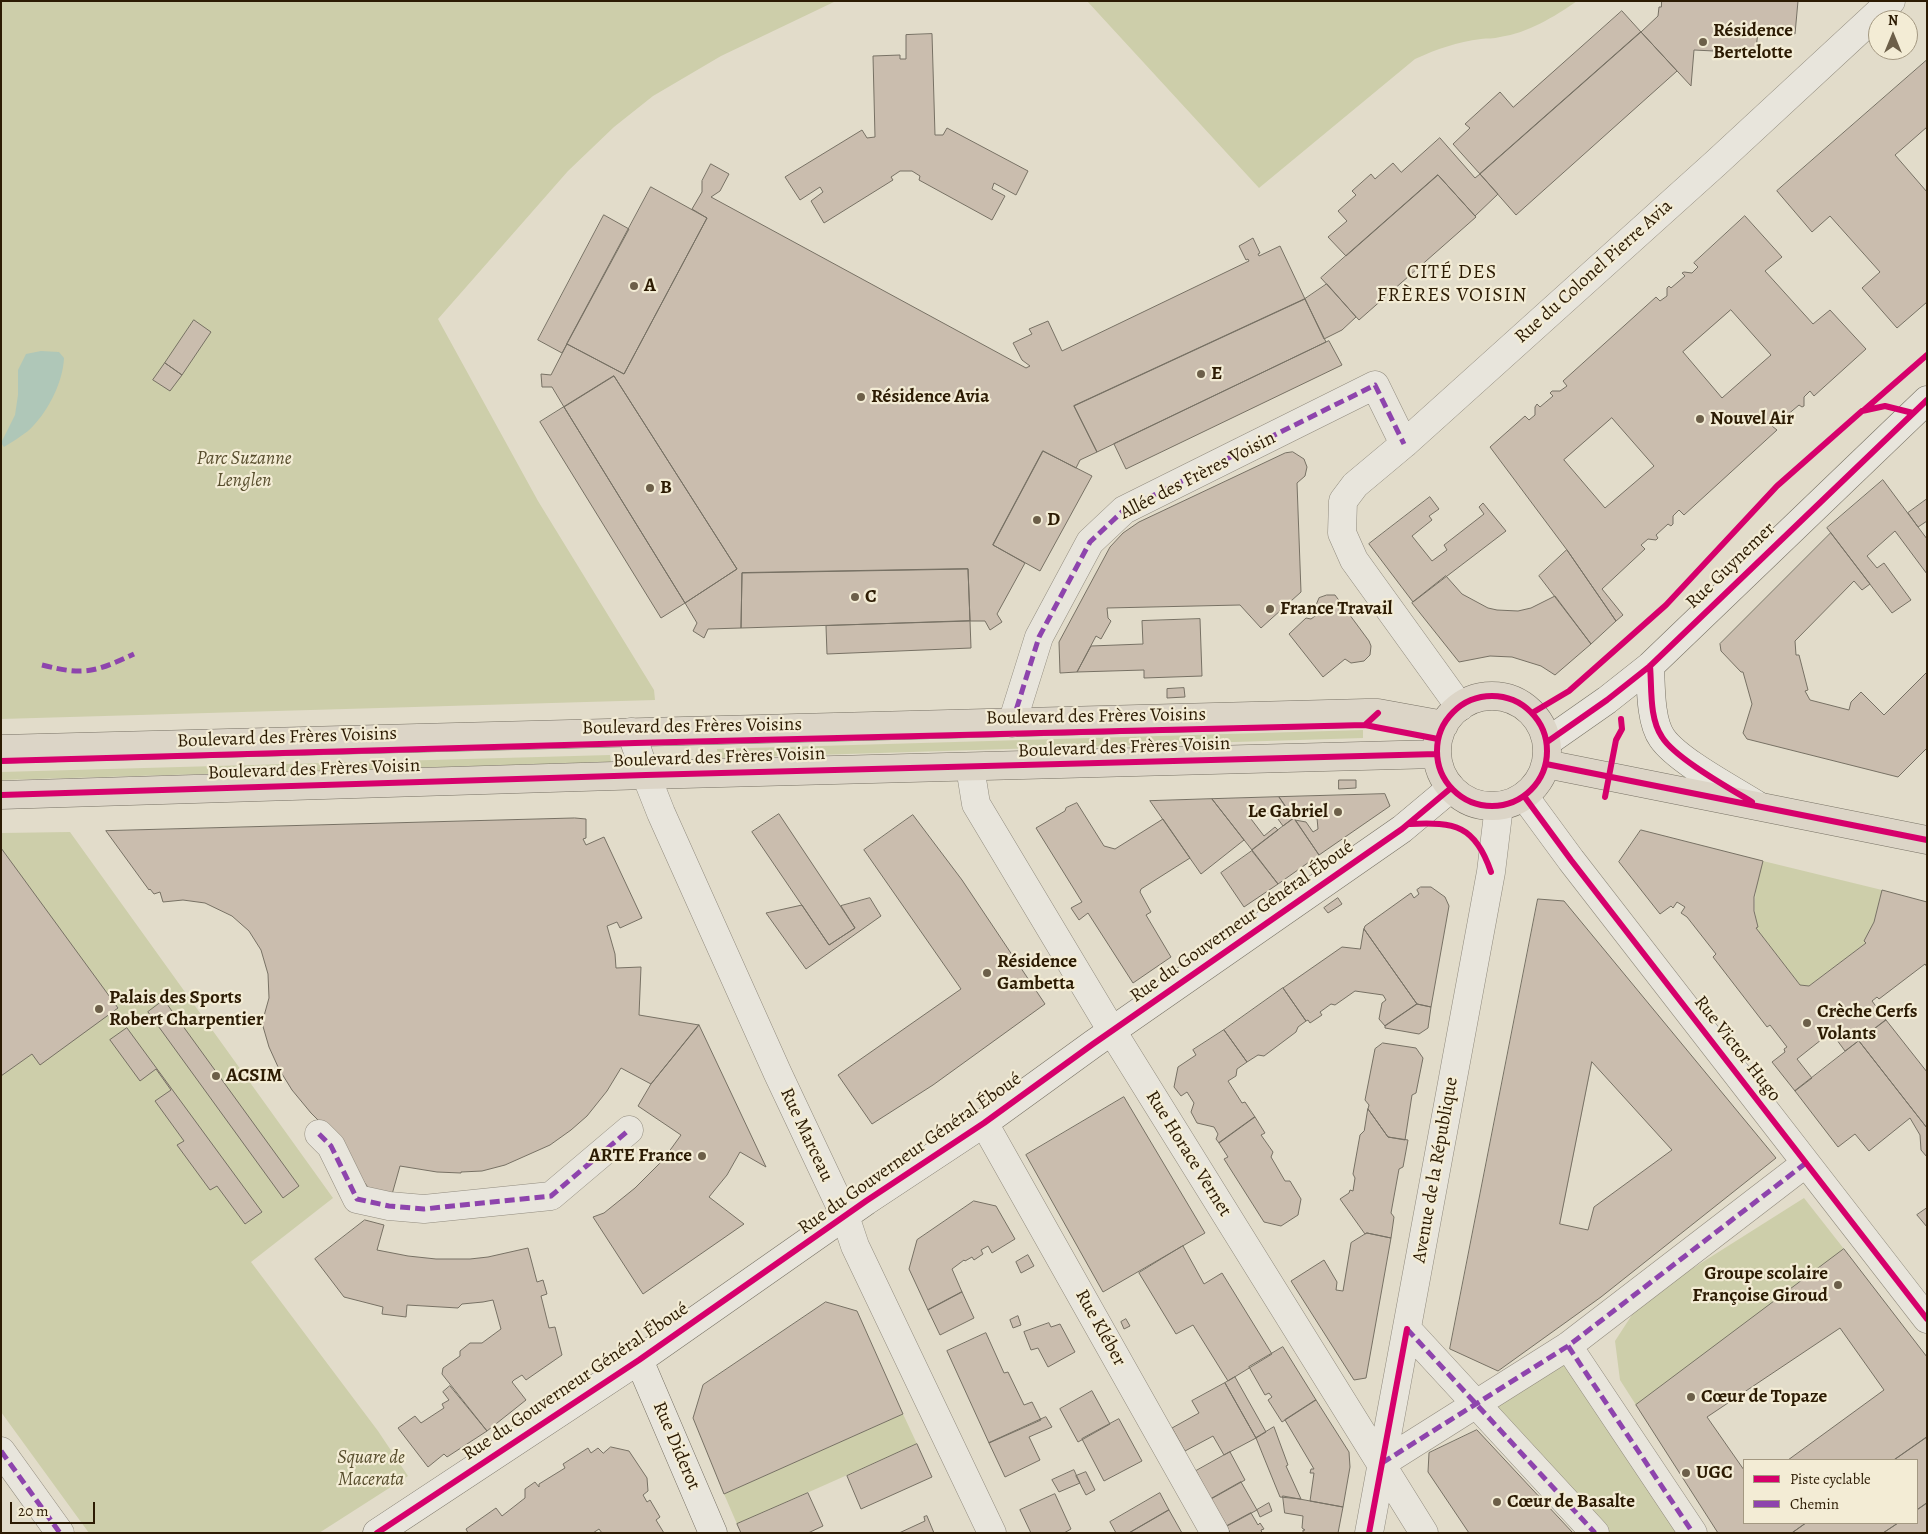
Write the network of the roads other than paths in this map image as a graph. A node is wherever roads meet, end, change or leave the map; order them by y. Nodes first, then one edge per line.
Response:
1 (1891, 1) edge
2 (1927, 400) edge
3 (1404, 444) junction
4 (1650, 666) junction
5 (1452, 716) junction
6 (1012, 722) junction
7 (631, 732) junction
8 (1, 749) edge
9 (1547, 753) junction
10 (1437, 754) junction
11 (970, 767) junction
12 (646, 775) junction
13 (1451, 788) junction
14 (1, 795) edge
15 (1524, 796) junction
16 (1499, 806) junction
17 (1758, 806) junction
18 (1927, 840) edge
19 (1112, 1031) junction
20 (984, 1123) junction
21 (629, 1130) dead end
22 (319, 1134) dead end
23 (1806, 1163) junction
24 (845, 1216) junction
25 (1927, 1319) edge
26 (1407, 1329) junction
27 (1568, 1346) junction
28 (639, 1360) junction
29 (1476, 1404) junction
30 (1, 1451) edge
31 (1381, 1464) junction
32 (60, 1533) edge
33 (377, 1533) edge
34 (713, 1533) edge
35 (992, 1533) edge
36 (1215, 1533) edge
37 (1369, 1533) edge
38 (1424, 1533) edge
39 (1595, 1533) edge
40 (1693, 1533) edge

1 - 3 street, Rue du Colonel Pierre Avia
2 - 4 street, Rue Guynemer
3 - 5 street, Rue du Colonel Pierre Avia
3 - 6 street, Allée des Frères Voisin
4 - 9 street, Rue Guynemer
4 - 17 street
5 - 6 main road, Boulevard des Frères Voisin
5 - 9 main road
5 - 10 main road
6 - 7 main road, Boulevard des Frères Voisin
7 - 8 main road, Boulevard des Frères Voisin
7 - 12 street, Rue Marceau
9 - 15 main road
9 - 17 main road
10 - 11 main road, Boulevard des Frères Voisin
10 - 13 main road
11 - 12 main road, Boulevard des Frères Voisin
11 - 19 street, Rue Horace Vernet
12 - 14 main road, Boulevard des Frères Voisin
12 - 24 street, Rue Marceau
13 - 16 main road
13 - 19 street, Rue du Gouverneur Général Éboué
15 - 16 main road
15 - 23 street, Rue Victor Hugo
16 - 26 street, Avenue de la République
17 - 18 main road
19 - 20 street, Rue du Gouverneur Général Éboué
19 - 31 street, Rue Horace Vernet
20 - 24 street, Rue du Gouverneur Général Éboué
20 - 36 street, Rue Kléber
21 - 22 street
23 - 25 street, Rue Victor Hugo
23 - 27 street
24 - 28 street, Rue du Gouverneur Général Éboué
24 - 35 street, Rue Marceau
26 - 29 street
26 - 31 street, Avenue de la République
27 - 29 street
27 - 40 street
28 - 33 street, Rue du Gouverneur Général Éboué
28 - 34 street, Rue Diderot
29 - 31 street
29 - 39 street
30 - 32 street
31 - 37 street, Avenue de la République
31 - 38 street, Rue Horace Vernet

